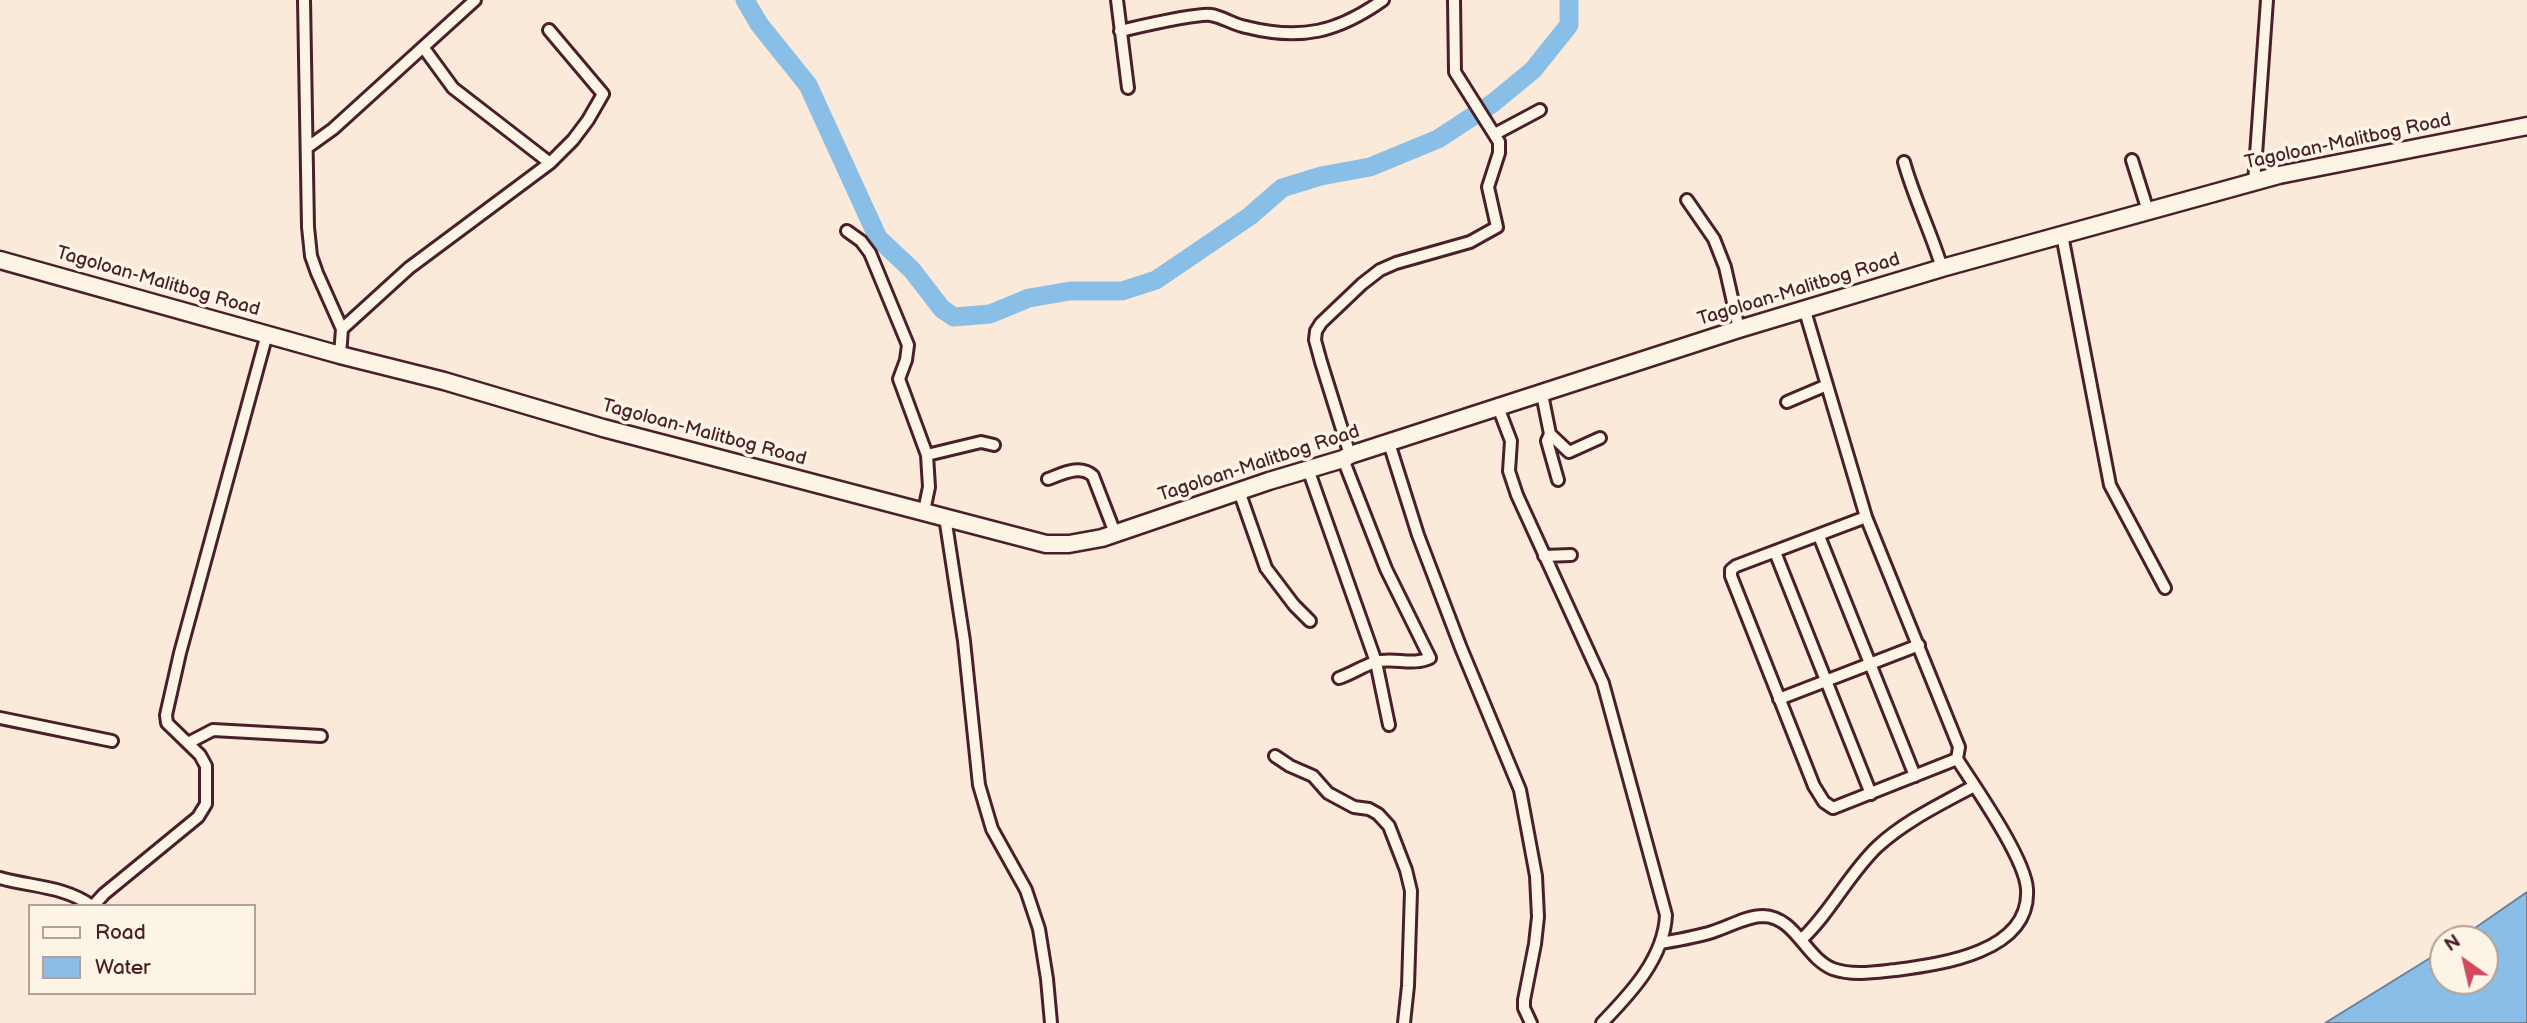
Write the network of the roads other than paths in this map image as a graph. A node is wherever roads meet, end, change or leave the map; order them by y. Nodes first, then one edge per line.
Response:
1 (304, 0) edge
2 (475, 0) edge
3 (1117, 0) edge
4 (1383, 0) edge
5 (1454, 0) edge
6 (2267, 0) edge
7 (549, 30) dead end
8 (1120, 31) junction
9 (423, 47) junction
10 (1128, 88) dead end
11 (1540, 110) dead end
12 (2527, 126) edge
13 (1495, 134) junction
14 (308, 147) junction
15 (2132, 160) dead end
16 (1904, 162) dead end
17 (550, 163) junction
18 (2254, 183) junction
19 (1687, 200) dead end
20 (2148, 211) junction
21 (847, 231) dead end
22 (2062, 235) junction
23 (0, 260) edge
24 (1942, 268) junction
25 (1805, 311) junction
26 (342, 329) junction
27 (1738, 329) junction
28 (267, 334) junction
29 (340, 355) junction
30 (1827, 385) junction
31 (1542, 394) junction
32 (1787, 402) dead end
33 (1498, 407) junction
34 (1550, 434) junction
35 (1600, 438) dead end
36 (1389, 443) junction
37 (994, 445) dead end
38 (927, 455) junction
39 (1347, 457) junction
40 (1308, 469) junction
41 (1048, 479) dead end
42 (1558, 480) dead end
43 (1239, 491) junction
44 (924, 511) junction
45 (945, 517) junction
46 (1866, 517) junction
47 (1115, 533) junction
48 (1818, 536) junction
49 (1775, 552) junction
50 (1571, 555) dead end
51 (1544, 556) junction
52 (2165, 588) dead end
53 (1310, 621) dead end
54 (1919, 645) junction
55 (1376, 662) junction
56 (1870, 665) junction
57 (1339, 678) dead end
58 (1826, 682) junction
59 (1779, 699) junction
60 (0, 718) edge
61 (1388, 725) dead end
62 (321, 736) dead end
63 (112, 741) dead end
64 (188, 743) junction
65 (1275, 756) dead end
66 (1957, 759) junction
67 (1915, 776) junction
68 (1974, 786) junction
69 (1871, 794) junction
70 (0, 878) edge
71 (89, 904) edge
72 (94, 904) edge
73 (1801, 940) junction
74 (1661, 943) junction
75 (1051, 1023) edge
76 (1404, 1023) edge
77 (1531, 1023) edge
78 (1602, 1023) edge

1 - 14 street
2 - 9 street
3 - 8 street
4 - 8 street
5 - 13 street
6 - 18 street
7 - 17 street
8 - 10 street
9 - 14 street
9 - 17 street
11 - 13 street
12 - 18 main road, Tagoloan-Malitbog Road
13 - 39 street
14 - 26 street
15 - 20 street
16 - 24 street
17 - 26 street
18 - 20 main road, Tagoloan-Malitbog Road
19 - 27 street
20 - 22 main road, Tagoloan-Malitbog Road
21 - 38 street
22 - 24 main road, Tagoloan-Malitbog Road
22 - 52 street
23 - 28 main road, Tagoloan-Malitbog Road
24 - 25 main road, Tagoloan-Malitbog Road
25 - 27 main road, Tagoloan-Malitbog Road
25 - 30 street
26 - 29 street
27 - 31 main road, Tagoloan-Malitbog Road
28 - 29 main road, Tagoloan-Malitbog Road
28 - 64 street
29 - 44 main road, Tagoloan-Malitbog Road
30 - 32 street
30 - 46 street
31 - 33 main road, Tagoloan-Malitbog Road
31 - 34 street
33 - 36 main road, Tagoloan-Malitbog Road
33 - 51 street
34 - 35 street
34 - 42 street
36 - 39 main road, Tagoloan-Malitbog Road
36 - 77 street
37 - 38 street
38 - 44 street
39 - 40 main road, Tagoloan-Malitbog Road
39 - 55 street
40 - 43 main road, Tagoloan-Malitbog Road
40 - 55 street
41 - 47 street
43 - 47 main road, Tagoloan-Malitbog Road
43 - 53 street
44 - 45 main road, Tagoloan-Malitbog Road
45 - 47 main road, Tagoloan-Malitbog Road
45 - 75 street
46 - 48 street
46 - 54 street
48 - 49 street
48 - 56 street
49 - 58 street
49 - 59 street
50 - 51 street
51 - 74 street
54 - 56 street
54 - 66 street
55 - 57 street
55 - 61 street
56 - 58 street
56 - 67 street
58 - 59 street
58 - 69 street
59 - 69 street
60 - 63 street
62 - 64 street
64 - 72 street
65 - 76 street
66 - 67 street
66 - 68 street
67 - 69 street
68 - 73 street
68 - 73 street
70 - 71 street
73 - 74 street
74 - 78 street

